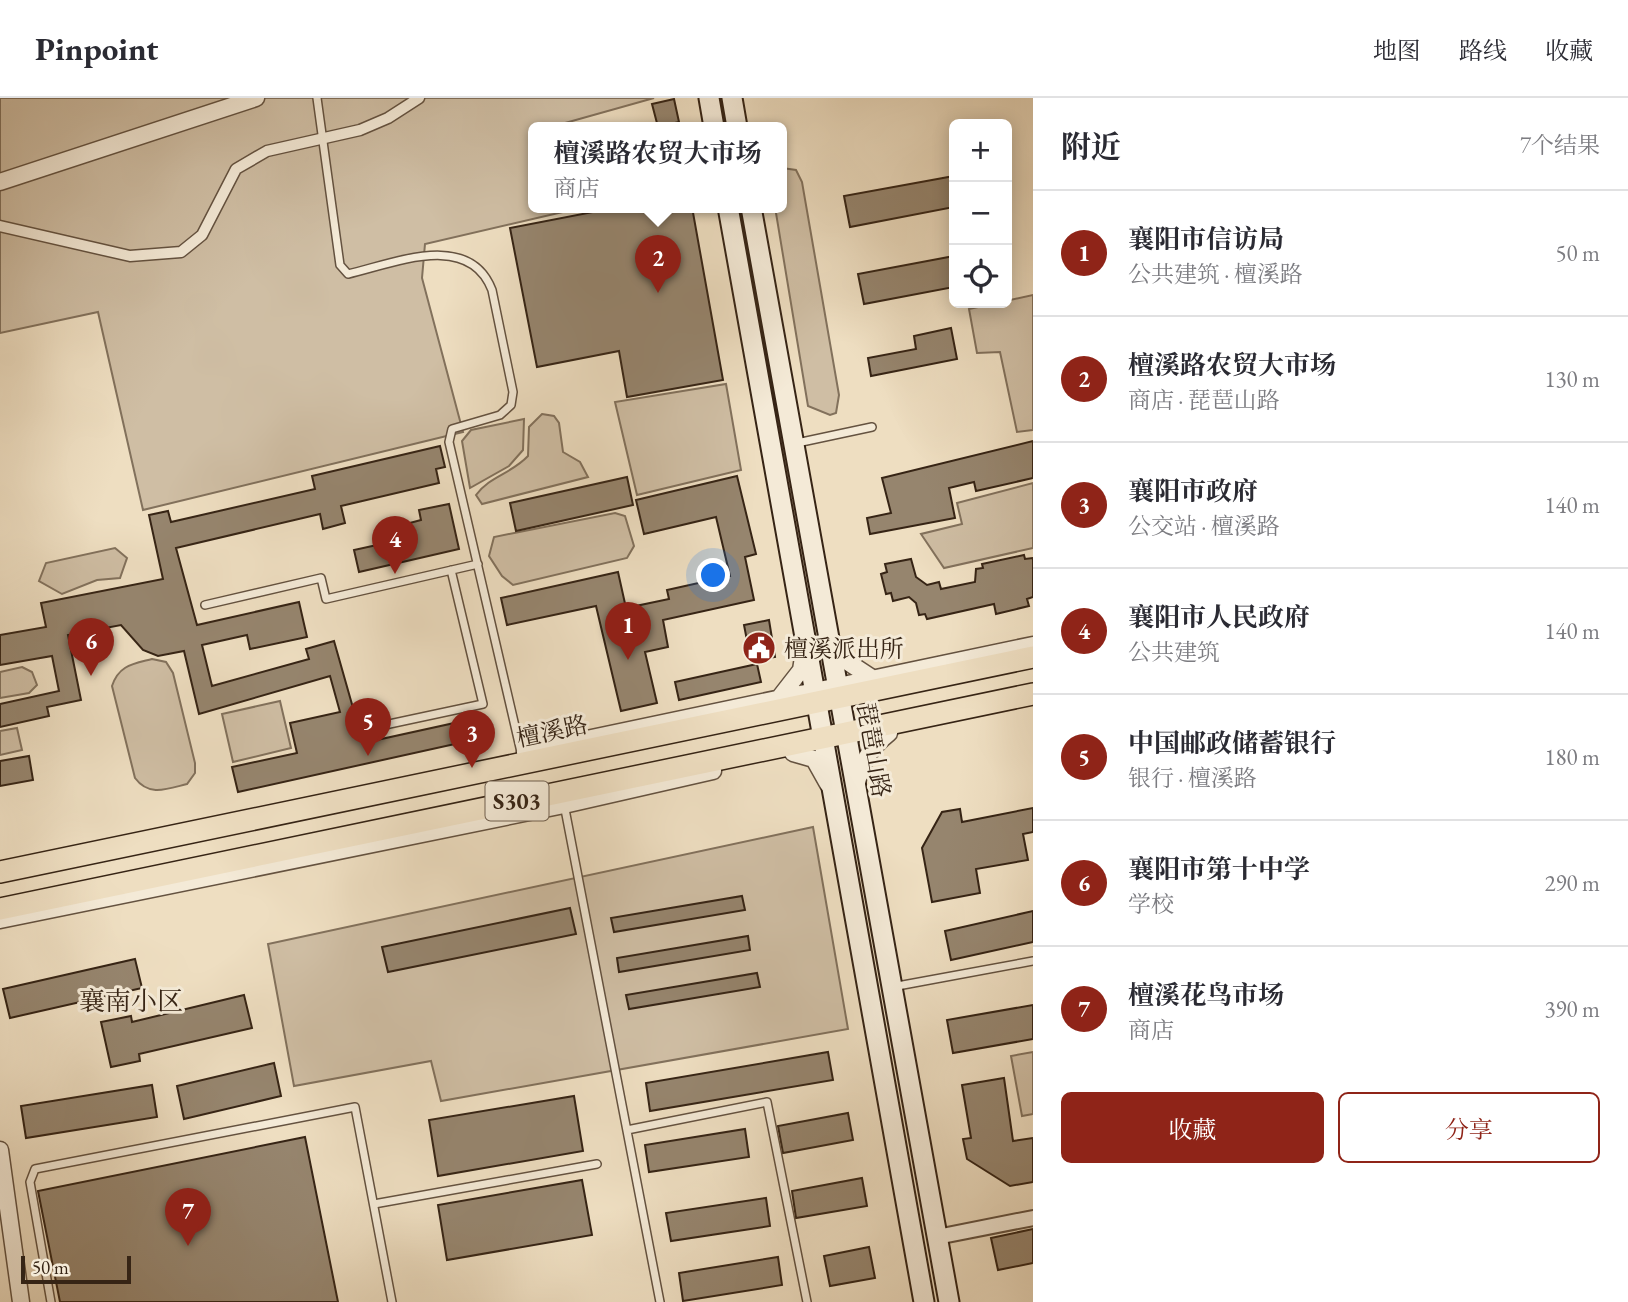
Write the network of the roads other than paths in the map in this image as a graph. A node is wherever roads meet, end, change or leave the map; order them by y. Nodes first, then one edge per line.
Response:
1 (256, 98) edge
2 (317, 98) edge
3 (419, 98) edge
4 (709, 98) edge
5 (732, 98) edge
6 (713, 122) edge
7 (736, 122) edge
8 (323, 136) junction
9 (0, 182) edge
10 (729, 213) edge
11 (752, 213) edge
12 (0, 226) edge
13 (872, 428) dead end
14 (793, 444) junction
15 (478, 564) junction
16 (451, 570) junction
17 (205, 605) dead end
18 (827, 639) junction
19 (805, 645) junction
20 (1033, 645) edge
21 (1033, 657) edge
22 (872, 678) junction
23 (838, 692) junction
24 (1033, 694) edge
25 (814, 696) junction
26 (780, 697) junction
27 (1033, 704) edge
28 (380, 726) dead end
29 (889, 733) junction
30 (846, 737) junction
31 (822, 742) junction
32 (793, 753) junction
33 (523, 758) junction
34 (855, 788) junction
35 (831, 789) junction
36 (563, 798) junction
37 (0, 862) edge
38 (0, 872) edge
39 (0, 909) edge
40 (0, 920) edge
41 (1033, 961) edge
42 (891, 987) junction
43 (627, 1130) junction
44 (0, 1150) edge
45 (597, 1164) dead end
46 (374, 1204) junction
47 (1033, 1218) edge
48 (937, 1237) junction
49 (807, 1301) edge
50 (21, 1302) edge
51 (51, 1302) edge
52 (392, 1302) edge
53 (660, 1302) edge
54 (798, 1302) edge
55 (924, 1302) edge
56 (949, 1302) edge

1 - 9 street
2 - 8 lane
3 - 8 street
4 - 6 main road
5 - 7 main road
8 - 12 street
8 - 15 lane
10 - 19 main road, 琵琶山路
11 - 14 main road, 琵琶山路
13 - 14 lane
14 - 18 main road, 琵琶山路
15 - 16 lane
15 - 33 lane
16 - 17 lane
16 - 28 lane
18 - 22 street
18 - 23 main road, 琵琶山路
19 - 25 main road, 琵琶山路
19 - 26 street
20 - 22 street
21 - 23 main road, 檀溪路 / S303
22 - 23 street
23 - 25 main road, 檀溪路 / S303
23 - 30 main road, 琵琶山路
24 - 30 main road, S303
25 - 26 street
25 - 31 main road, 琵琶山路
25 - 33 main road, 檀溪路 / S303
26 - 33 street
27 - 29 street
29 - 30 street
29 - 34 street
30 - 31 main road, S303
30 - 34 main road, 琵琶山路
31 - 32 street
31 - 35 main road, 琵琶山路
31 - 36 main road, S303
32 - 35 street
32 - 36 street
33 - 37 street
33 - 38 main road, 檀溪路 / S303
34 - 42 main road, 琵琶山路
35 - 55 main road, 琵琶山路
36 - 39 main road, S303
36 - 40 street
36 - 43 lane
41 - 42 lane
42 - 48 main road, 琵琶山路
43 - 49 lane
43 - 53 lane
44 - 50 street
45 - 46 lane
46 - 51 lane
46 - 52 lane
47 - 48 street
48 - 56 main road, 琵琶山路
49 - 54 lane

